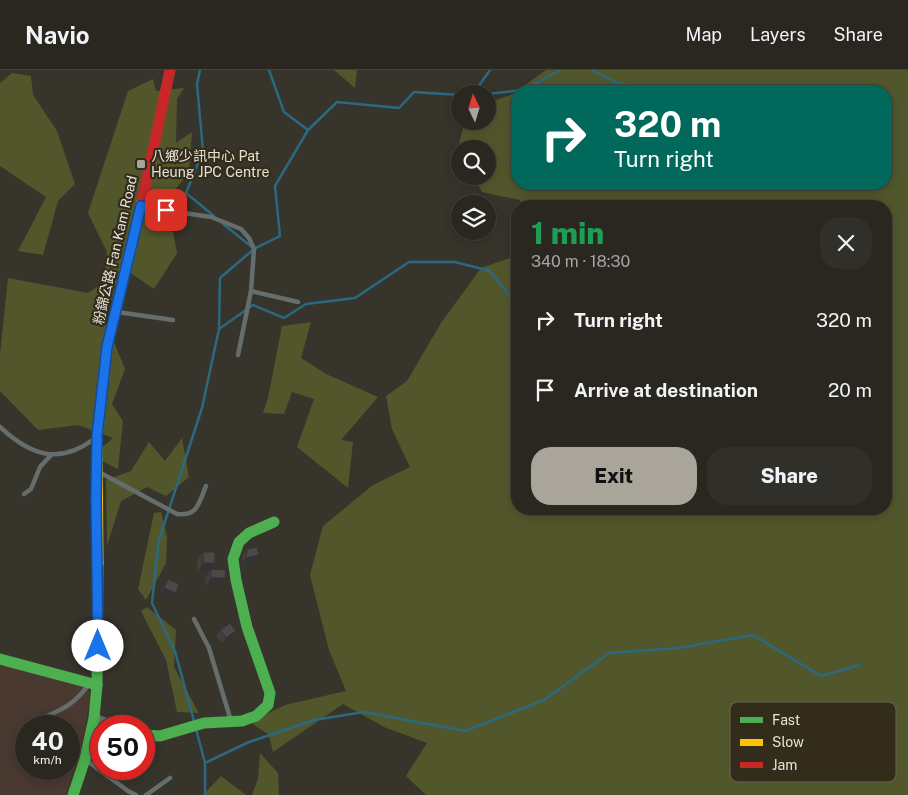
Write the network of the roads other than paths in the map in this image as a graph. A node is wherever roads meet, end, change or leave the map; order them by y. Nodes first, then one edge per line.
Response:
1 (170, 70) edge
2 (141, 206) junction
3 (251, 290) junction
4 (298, 302) dead end
5 (116, 311) junction
6 (173, 320) dead end
7 (238, 355) dead end
8 (0, 427) edge
9 (97, 436) junction
10 (51, 455) junction
11 (96, 470) junction
12 (206, 486) dead end
13 (24, 494) dead end
14 (274, 522) dead end
15 (194, 619) dead end
16 (2, 661) edge
17 (93, 684) junction
18 (48, 715) edge
19 (94, 715) edge
20 (232, 722) junction
21 (90, 736) edge
22 (155, 736) edge
23 (85, 759) junction
24 (170, 778) dead end
25 (73, 795) edge
26 (136, 795) edge
27 (146, 795) edge

1 - 2 main road, 粉錦公路 Fan Kam Road
2 - 3 lane
2 - 5 main road, 粉錦公路 Fan Kam Road
3 - 4 lane
3 - 7 lane
5 - 6 lane
5 - 9 main road, 粉錦公路 Fan Kam Road
8 - 10 lane
9 - 10 lane
9 - 11 main road, 粉錦公路 Fan Kam Road
10 - 13 lane
11 - 12 lane
11 - 17 main road, 粉錦公路 Fan Kam Road
14 - 20 main road
15 - 20 lane
16 - 17 main road
17 - 18 lane
17 - 19 main road, 粉錦公路 Fan Kam Road
20 - 22 main road
21 - 23 main road, 粉錦公路 Fan Kam Road
23 - 25 main road, 粉錦公路 Fan Kam Road
23 - 26 lane
24 - 27 lane

